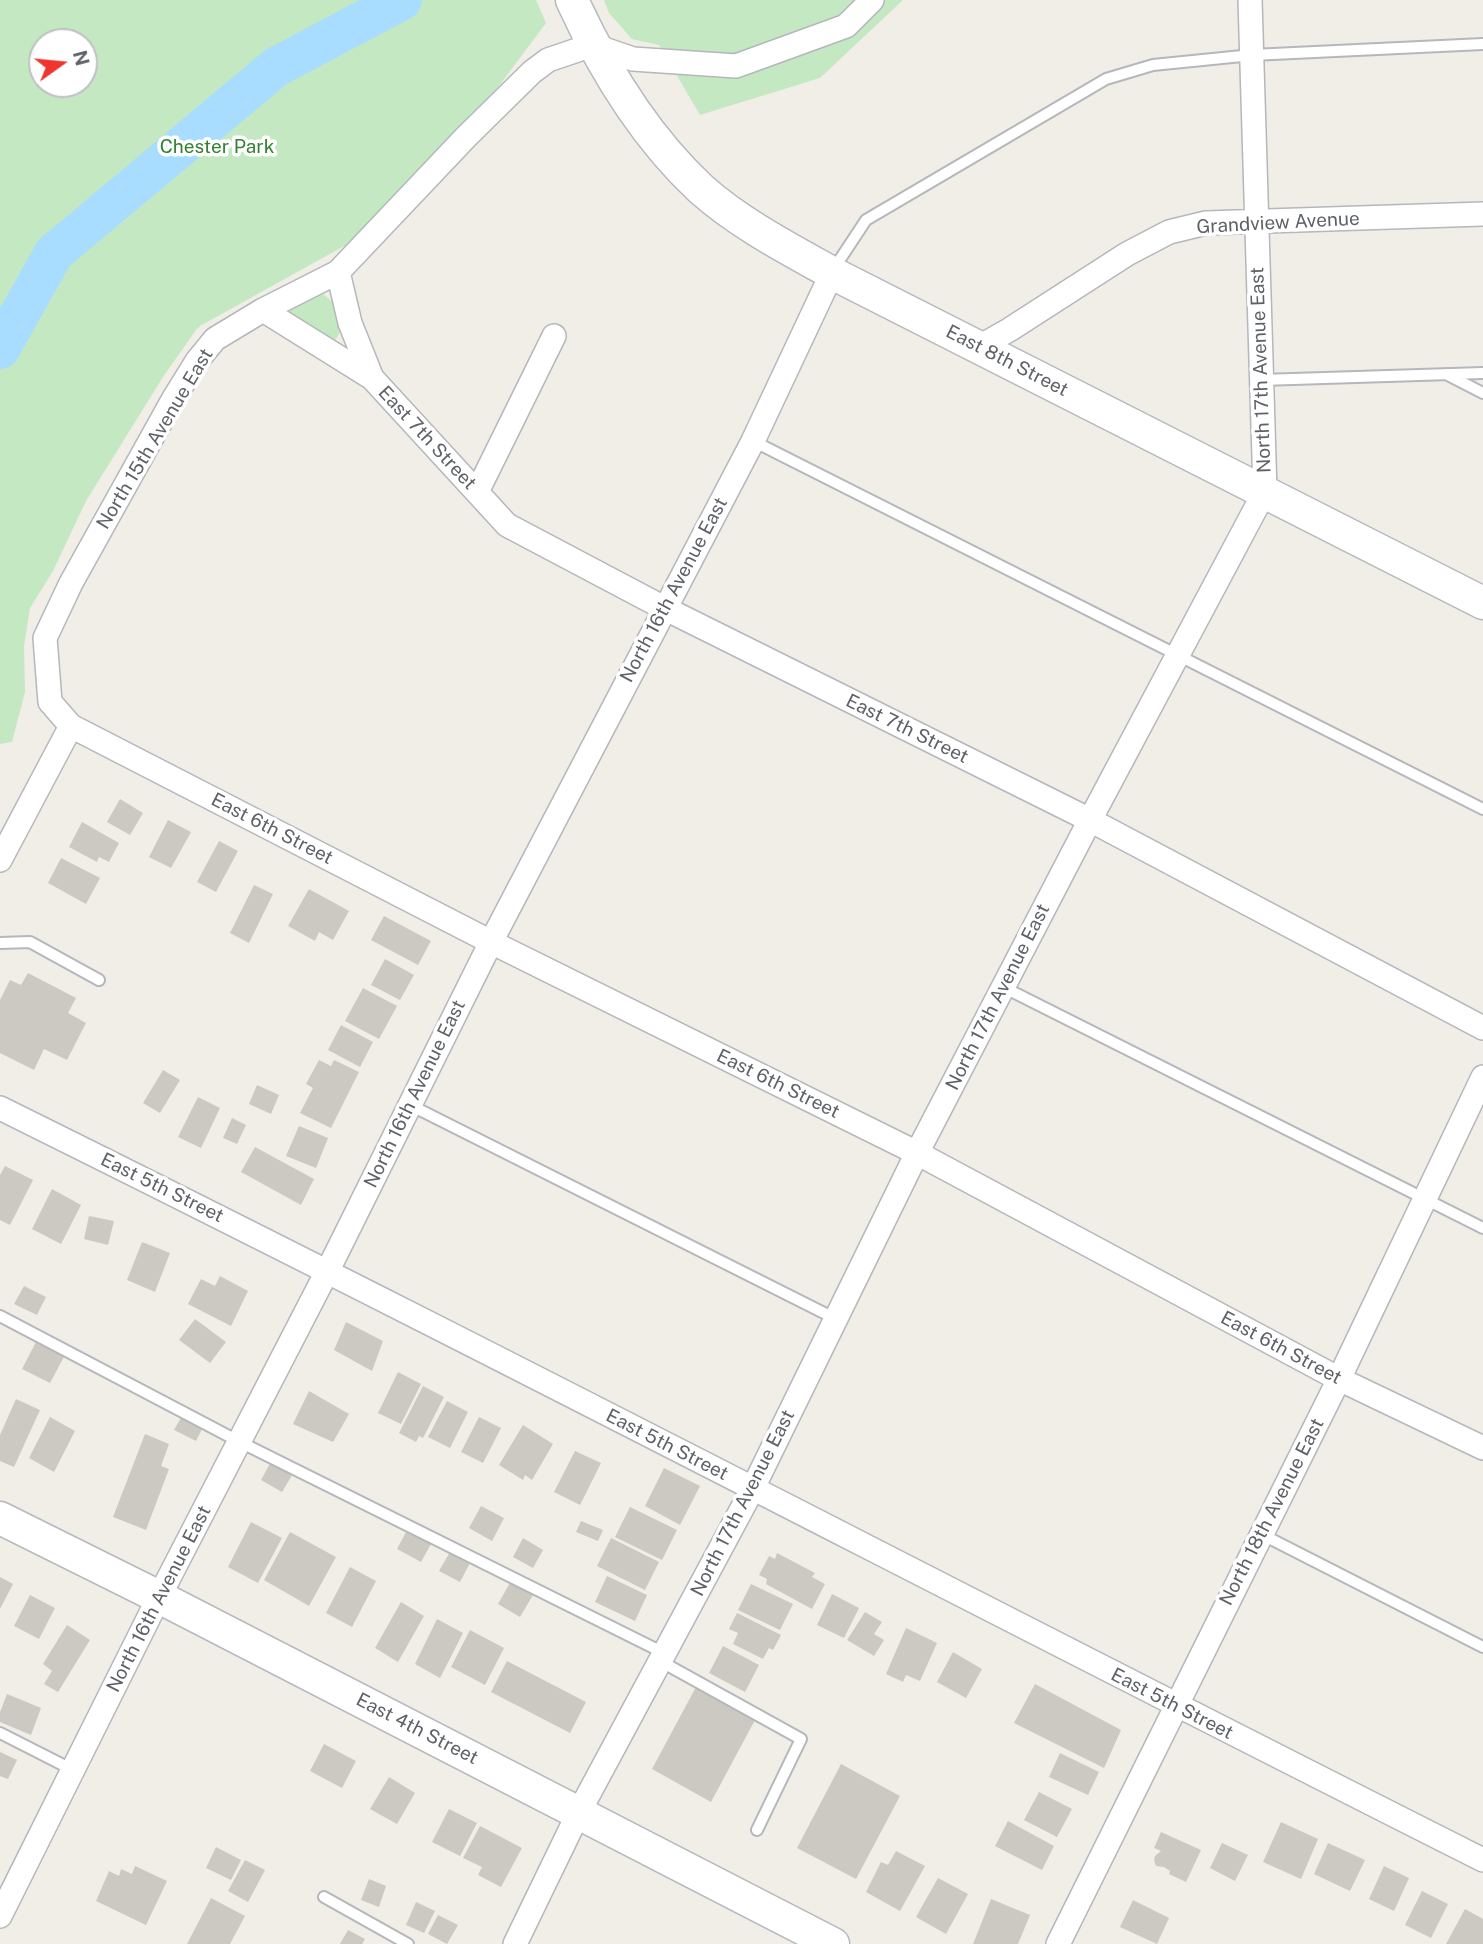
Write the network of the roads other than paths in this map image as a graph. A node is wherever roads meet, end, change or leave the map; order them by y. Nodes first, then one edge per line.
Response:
1 (872, 0) edge
2 (1250, 0) edge
3 (581, 22) edge
4 (1483, 44) edge
5 (1252, 55) junction
6 (1483, 214) edge
7 (1255, 221) junction
8 (338, 272) junction
9 (832, 273) junction
10 (263, 310) junction
11 (554, 336) dead end
12 (979, 346) junction
13 (1443, 373) junction
14 (1483, 373) edge
15 (372, 378) junction
16 (1261, 380) junction
17 (1483, 393) edge
18 (753, 441) junction
19 (1265, 491) junction
20 (477, 492) junction
21 (1483, 603) edge
22 (664, 608) junction
23 (1177, 655) junction
24 (71, 726) junction
25 (1483, 809) edge
26 (1090, 820) junction
27 (0, 860) edge
28 (491, 942) junction
29 (0, 943) edge
30 (99, 980) dead end
31 (1003, 987) junction
32 (1483, 1028) edge
33 (1483, 1077) edge
34 (410, 1104) junction
35 (0, 1108) edge
36 (917, 1153) junction
37 (1425, 1199) junction
38 (1483, 1228) edge
39 (328, 1270) junction
40 (0, 1316) edge
41 (836, 1319) junction
42 (1339, 1379) junction
43 (240, 1442) junction
44 (1483, 1448) edge
45 (752, 1490) junction
46 (0, 1518) edge
47 (1261, 1534) junction
48 (159, 1597) junction
49 (1483, 1647) edge
50 (662, 1657) junction
51 (1175, 1705) junction
52 (0, 1733) edge
53 (73, 1770) junction
54 (579, 1812) junction
55 (757, 1830) dead end
56 (1483, 1860) edge
57 (324, 1896) dead end
58 (0, 1916) edge
59 (408, 1944) edge
60 (515, 1944) edge
61 (833, 1944) edge
62 (1058, 1944) edge

1 - 3 street
2 - 5 street, North 17th Avenue East
3 - 8 street, North 15th Avenue East
3 - 9 street, East 8th Street
4 - 5 lane
5 - 7 street, North 17th Avenue East
5 - 9 lane
6 - 7 street, Grandview Avenue
7 - 12 street, Grandview Avenue
7 - 16 street, North 17th Avenue East
8 - 10 street, North 15th Avenue East
8 - 15 street, East 7th Street
9 - 12 street, East 8th Street
9 - 18 street, North 16th Avenue East
10 - 15 street, East 7th Street
10 - 24 street, North 15th Avenue East
11 - 20 street
12 - 19 street, East 8th Street
13 - 14 lane
13 - 16 lane
13 - 17 lane
15 - 20 street, East 7th Street
16 - 19 street, North 17th Avenue East
18 - 22 street, North 16th Avenue East
18 - 23 lane
19 - 21 street, East 8th Street
19 - 23 street, North 17th Avenue East
20 - 22 street, East 7th Street
22 - 26 street, East 7th Street
22 - 28 street, North 16th Avenue East
23 - 25 lane
23 - 26 street, North 17th Avenue East
24 - 27 street
24 - 28 street, East 6th Street
26 - 31 street, North 17th Avenue East
26 - 32 street, East 7th Street
28 - 34 street, North 16th Avenue East
28 - 36 street, East 6th Street
29 - 30 lane
31 - 36 street, North 17th Avenue East
31 - 37 lane
33 - 37 street, North 18th Avenue East
34 - 39 street, North 16th Avenue East
34 - 41 lane
35 - 39 street, East 5th Street
36 - 41 street, North 17th Avenue East
36 - 42 street, East 6th Street
37 - 38 lane
37 - 42 street, North 18th Avenue East
39 - 43 street, North 16th Avenue East
39 - 45 street, East 5th Street
40 - 43 lane
41 - 45 street, North 17th Avenue East
42 - 44 street, East 6th Street
42 - 47 street, North 18th Avenue East
43 - 48 street, North 16th Avenue East
43 - 50 lane
45 - 50 street, North 17th Avenue East
45 - 51 street, East 5th Street
46 - 48 street, East 4th Street
47 - 49 lane
47 - 51 street, North 18th Avenue East
48 - 53 street, North 16th Avenue East
48 - 54 street, East 4th Street
50 - 54 street, North 17th Avenue East
50 - 55 lane
51 - 56 street, East 5th Street
51 - 62 street, North 18th Avenue East
52 - 53 lane
53 - 58 street, North 16th Avenue East
54 - 60 street, North 17th Avenue East
54 - 61 street, East 4th Street
57 - 59 lane

